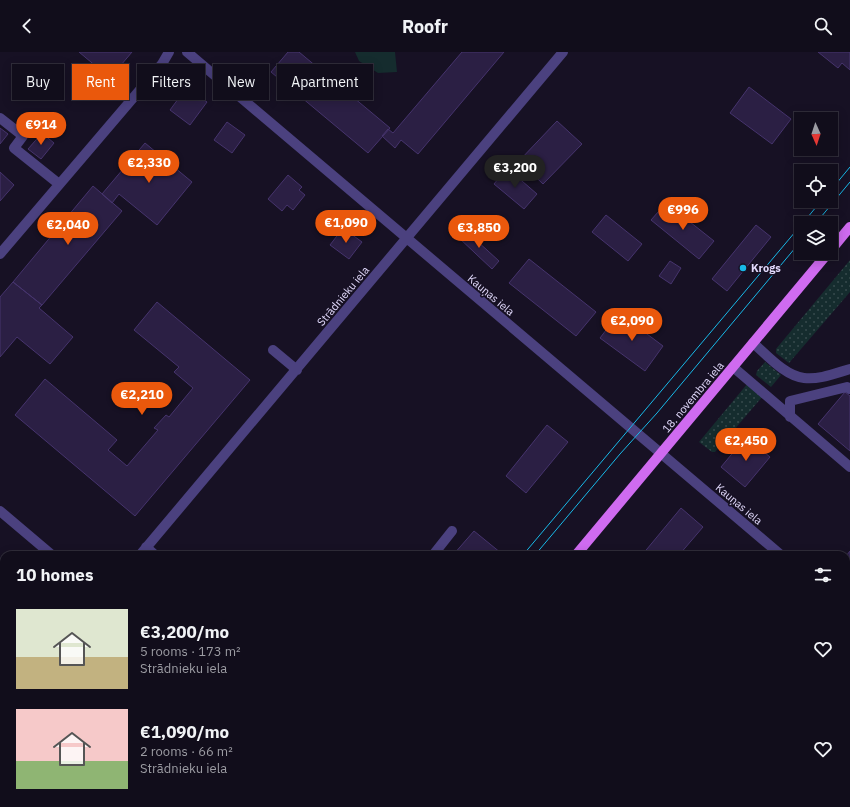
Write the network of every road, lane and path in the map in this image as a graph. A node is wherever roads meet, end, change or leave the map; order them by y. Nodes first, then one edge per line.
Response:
1 (169, 52) edge
2 (187, 52) edge
3 (563, 52) edge
4 (0, 118) edge
5 (60, 184) junction
6 (850, 227) edge
7 (406, 238) junction
8 (838, 242) edge
9 (0, 254) edge
10 (822, 260) edge
11 (753, 343) junction
12 (273, 350) dead end
13 (733, 367) junction
14 (850, 369) edge
15 (297, 370) junction
16 (850, 389) edge
17 (790, 417) junction
18 (660, 454) junction
19 (850, 466) edge
20 (0, 511) edge
21 (452, 531) dead end
22 (47, 551) edge
23 (143, 551) edge
24 (436, 551) edge
25 (579, 551) edge
26 (776, 551) edge

1 - 5 street
2 - 7 street, Kauņas iela
3 - 7 street, Strādnieku iela
4 - 5 street
5 - 9 street
6 - 8 main road
7 - 15 street, Strādnieku iela
7 - 18 street, Kauņas iela
10 - 11 main road, 18. novembra iela
11 - 13 main road, 18. novembra iela
11 - 14 street
12 - 15 street
13 - 17 street
13 - 18 main road, 18. novembra iela
15 - 23 street, Strādnieku iela
16 - 17 street
17 - 19 street
18 - 25 main road, 18. novembra iela
18 - 26 street, Kauņas iela
20 - 22 street
21 - 24 street

